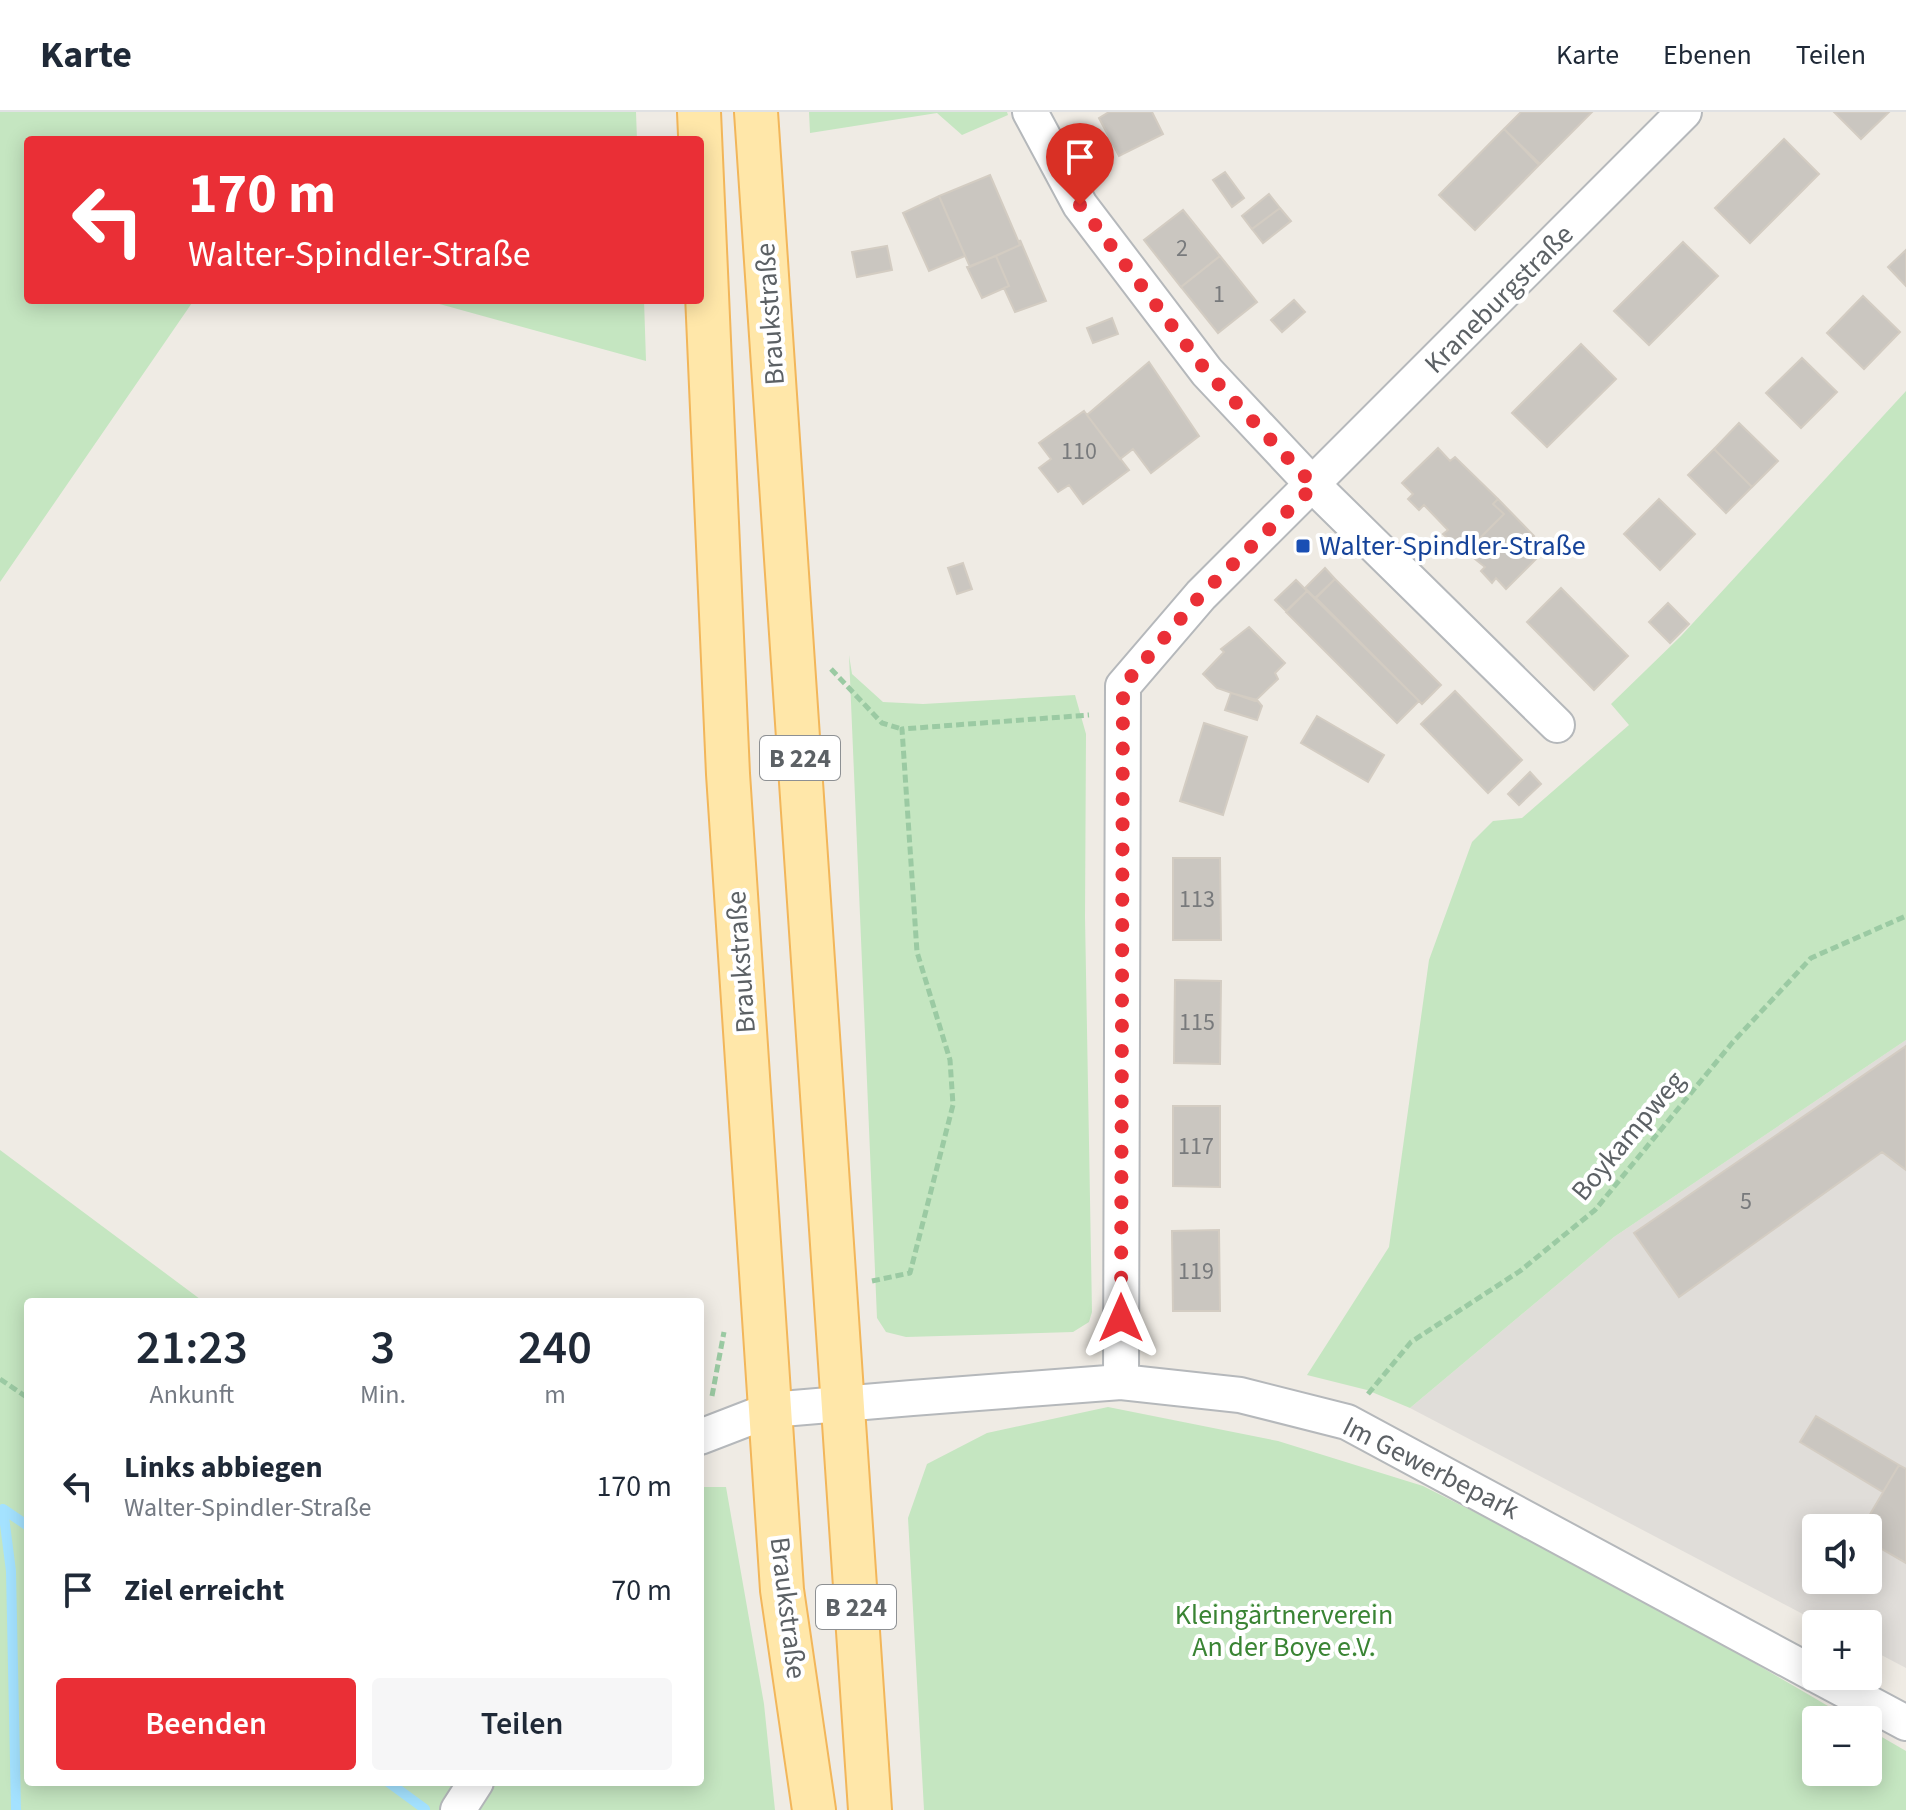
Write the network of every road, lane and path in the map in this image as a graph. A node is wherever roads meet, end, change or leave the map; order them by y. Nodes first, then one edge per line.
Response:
1 (699, 112) edge
2 (756, 112) edge
3 (1030, 112) edge
4 (1684, 112) edge
5 (700, 136) edge
6 (704, 226) edge
7 (1314, 486) junction
8 (792, 639) junction
9 (1122, 712) junction
10 (1557, 725) dead end
11 (902, 729) junction
12 (1906, 916) edge
13 (836, 1283) junction
14 (0, 1379) edge
15 (1121, 1382) junction
16 (24, 1395) edge
17 (844, 1404) junction
18 (770, 1410) junction
19 (1347, 1422) junction
20 (704, 1435) edge
21 (1802, 1667) edge
22 (1845, 1690) edge
23 (1906, 1723) edge
24 (473, 1786) edge
25 (458, 1810) edge
26 (814, 1810) edge
27 (870, 1810) edge

1 - 5 main road, Braukstraße / B 224
2 - 8 main road, Braukstraße / B 224
3 - 7 street
4 - 7 street, Kraneburgstraße
6 - 18 main road, Braukstraße / B 224
7 - 9 street, Kraneburgstraße
7 - 10 street
8 - 11 path
8 - 13 main road, Braukstraße / B 224
9 - 11 path
9 - 15 street, Kraneburgstraße
11 - 13 path
12 - 19 path, Boykampweg
13 - 17 main road, Braukstraße / B 224
14 - 16 path
15 - 17 street, Im Gewerbepark
15 - 19 street, Im Gewerbepark
17 - 18 street, Im Gewerbepark
17 - 27 main road, Braukstraße / B 224
18 - 20 street, Im Gewerbepark
18 - 26 main road, Braukstraße / B 224
19 - 21 street, Im Gewerbepark
22 - 23 street, Im Gewerbepark
24 - 25 street

